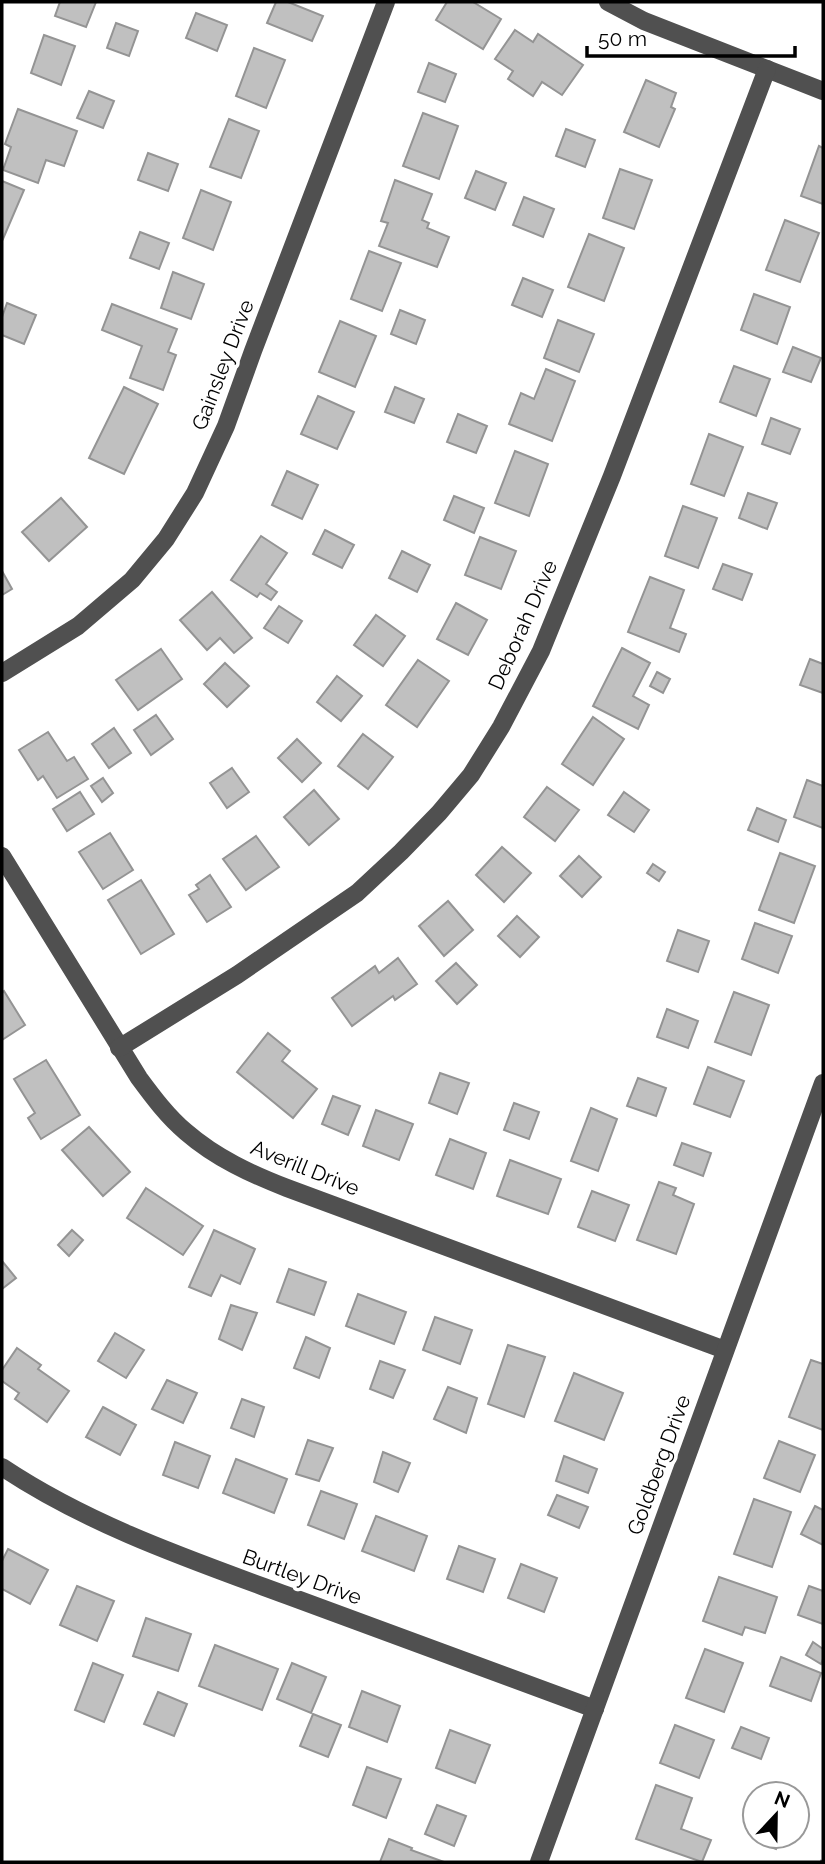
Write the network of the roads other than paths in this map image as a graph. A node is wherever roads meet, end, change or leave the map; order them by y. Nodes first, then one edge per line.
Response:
1 (386, 2) edge
2 (608, 2) edge
3 (767, 69) junction
4 (823, 90) edge
5 (2, 673) edge
6 (2, 856) edge
7 (118, 1048) junction
8 (823, 1083) edge
9 (725, 1350) junction
10 (2, 1467) edge
11 (595, 1709) junction
12 (538, 1862) edge

1 - 5 street, Gainsley Drive
2 - 3 street
3 - 4 street
3 - 7 street, Deborah Drive
6 - 7 street, Averill Drive
7 - 9 street, Averill Drive
8 - 9 street, Goldberg Drive
9 - 11 street, Goldberg Drive
10 - 11 street, Burtley Drive
11 - 12 street, Goldberg Drive

